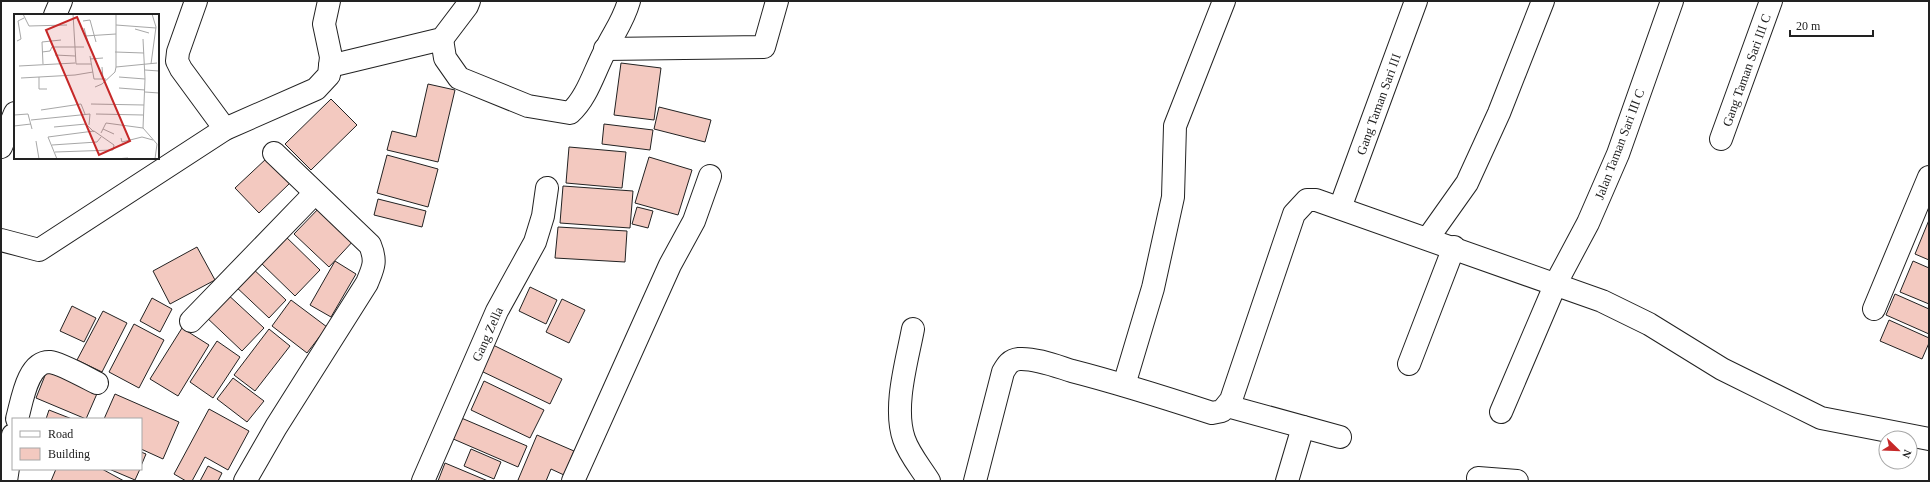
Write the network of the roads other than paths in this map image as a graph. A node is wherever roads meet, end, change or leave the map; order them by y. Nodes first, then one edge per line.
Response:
1 (61, 1) edge
2 (196, 1) edge
3 (329, 1) edge
4 (469, 1) edge
5 (629, 1) edge
6 (777, 1) edge
7 (1224, 1) edge
8 (1416, 1) edge
9 (1544, 1) edge
10 (1672, 1) edge
11 (1771, 1) edge
12 (55, 14) edge
13 (442, 39) junction
14 (606, 49) junction
15 (330, 66) junction
16 (14, 115) edge
17 (225, 129) junction
18 (1721, 139) dead end
19 (1, 147) edge
20 (274, 153) dead end
21 (710, 176) dead end
22 (1929, 177) edge
23 (547, 188) dead end
24 (314, 194) junction
25 (1340, 208) junction
26 (1428, 238) junction
27 (1, 240) edge
28 (1454, 248) junction
29 (1556, 283) junction
30 (1874, 309) dead end
31 (191, 321) dead end
32 (913, 329) dead end
33 (1409, 364) dead end
34 (97, 383) dead end
35 (1124, 385) junction
36 (1227, 406) junction
37 (1501, 412) dead end
38 (17, 418) edge
39 (1303, 426) junction
40 (1340, 437) dead end
41 (1929, 439) edge
42 (12, 442) edge
43 (1478, 478) dead end
44 (982, 479) edge
45 (6, 481) edge
46 (245, 481) edge
47 (423, 481) edge
48 (573, 481) edge
49 (929, 481) edge
50 (1287, 481) edge
51 (1517, 481) edge

1 - 12 street
2 - 17 street
3 - 15 street
4 - 13 street
5 - 14 street
6 - 14 street
7 - 35 street
8 - 25 street, Gang Taman Sari III
9 - 26 street
10 - 29 street, Jalan Taman Sari III C
11 - 18 street, Gang Taman Sari III C
13 - 14 street
13 - 15 street
15 - 17 street
16 - 19 street
17 - 27 street
20 - 24 street
21 - 48 street
22 - 30 street
23 - 47 street, Gang Zella
24 - 31 street
24 - 46 street
25 - 26 street
25 - 36 street
26 - 28 street
28 - 29 street
28 - 33 street
29 - 37 street, Jalan Taman Sari III C
29 - 41 street
32 - 49 street
34 - 38 street
35 - 36 street
35 - 44 street
36 - 39 street
39 - 40 street
39 - 50 street
42 - 45 street
43 - 51 street

